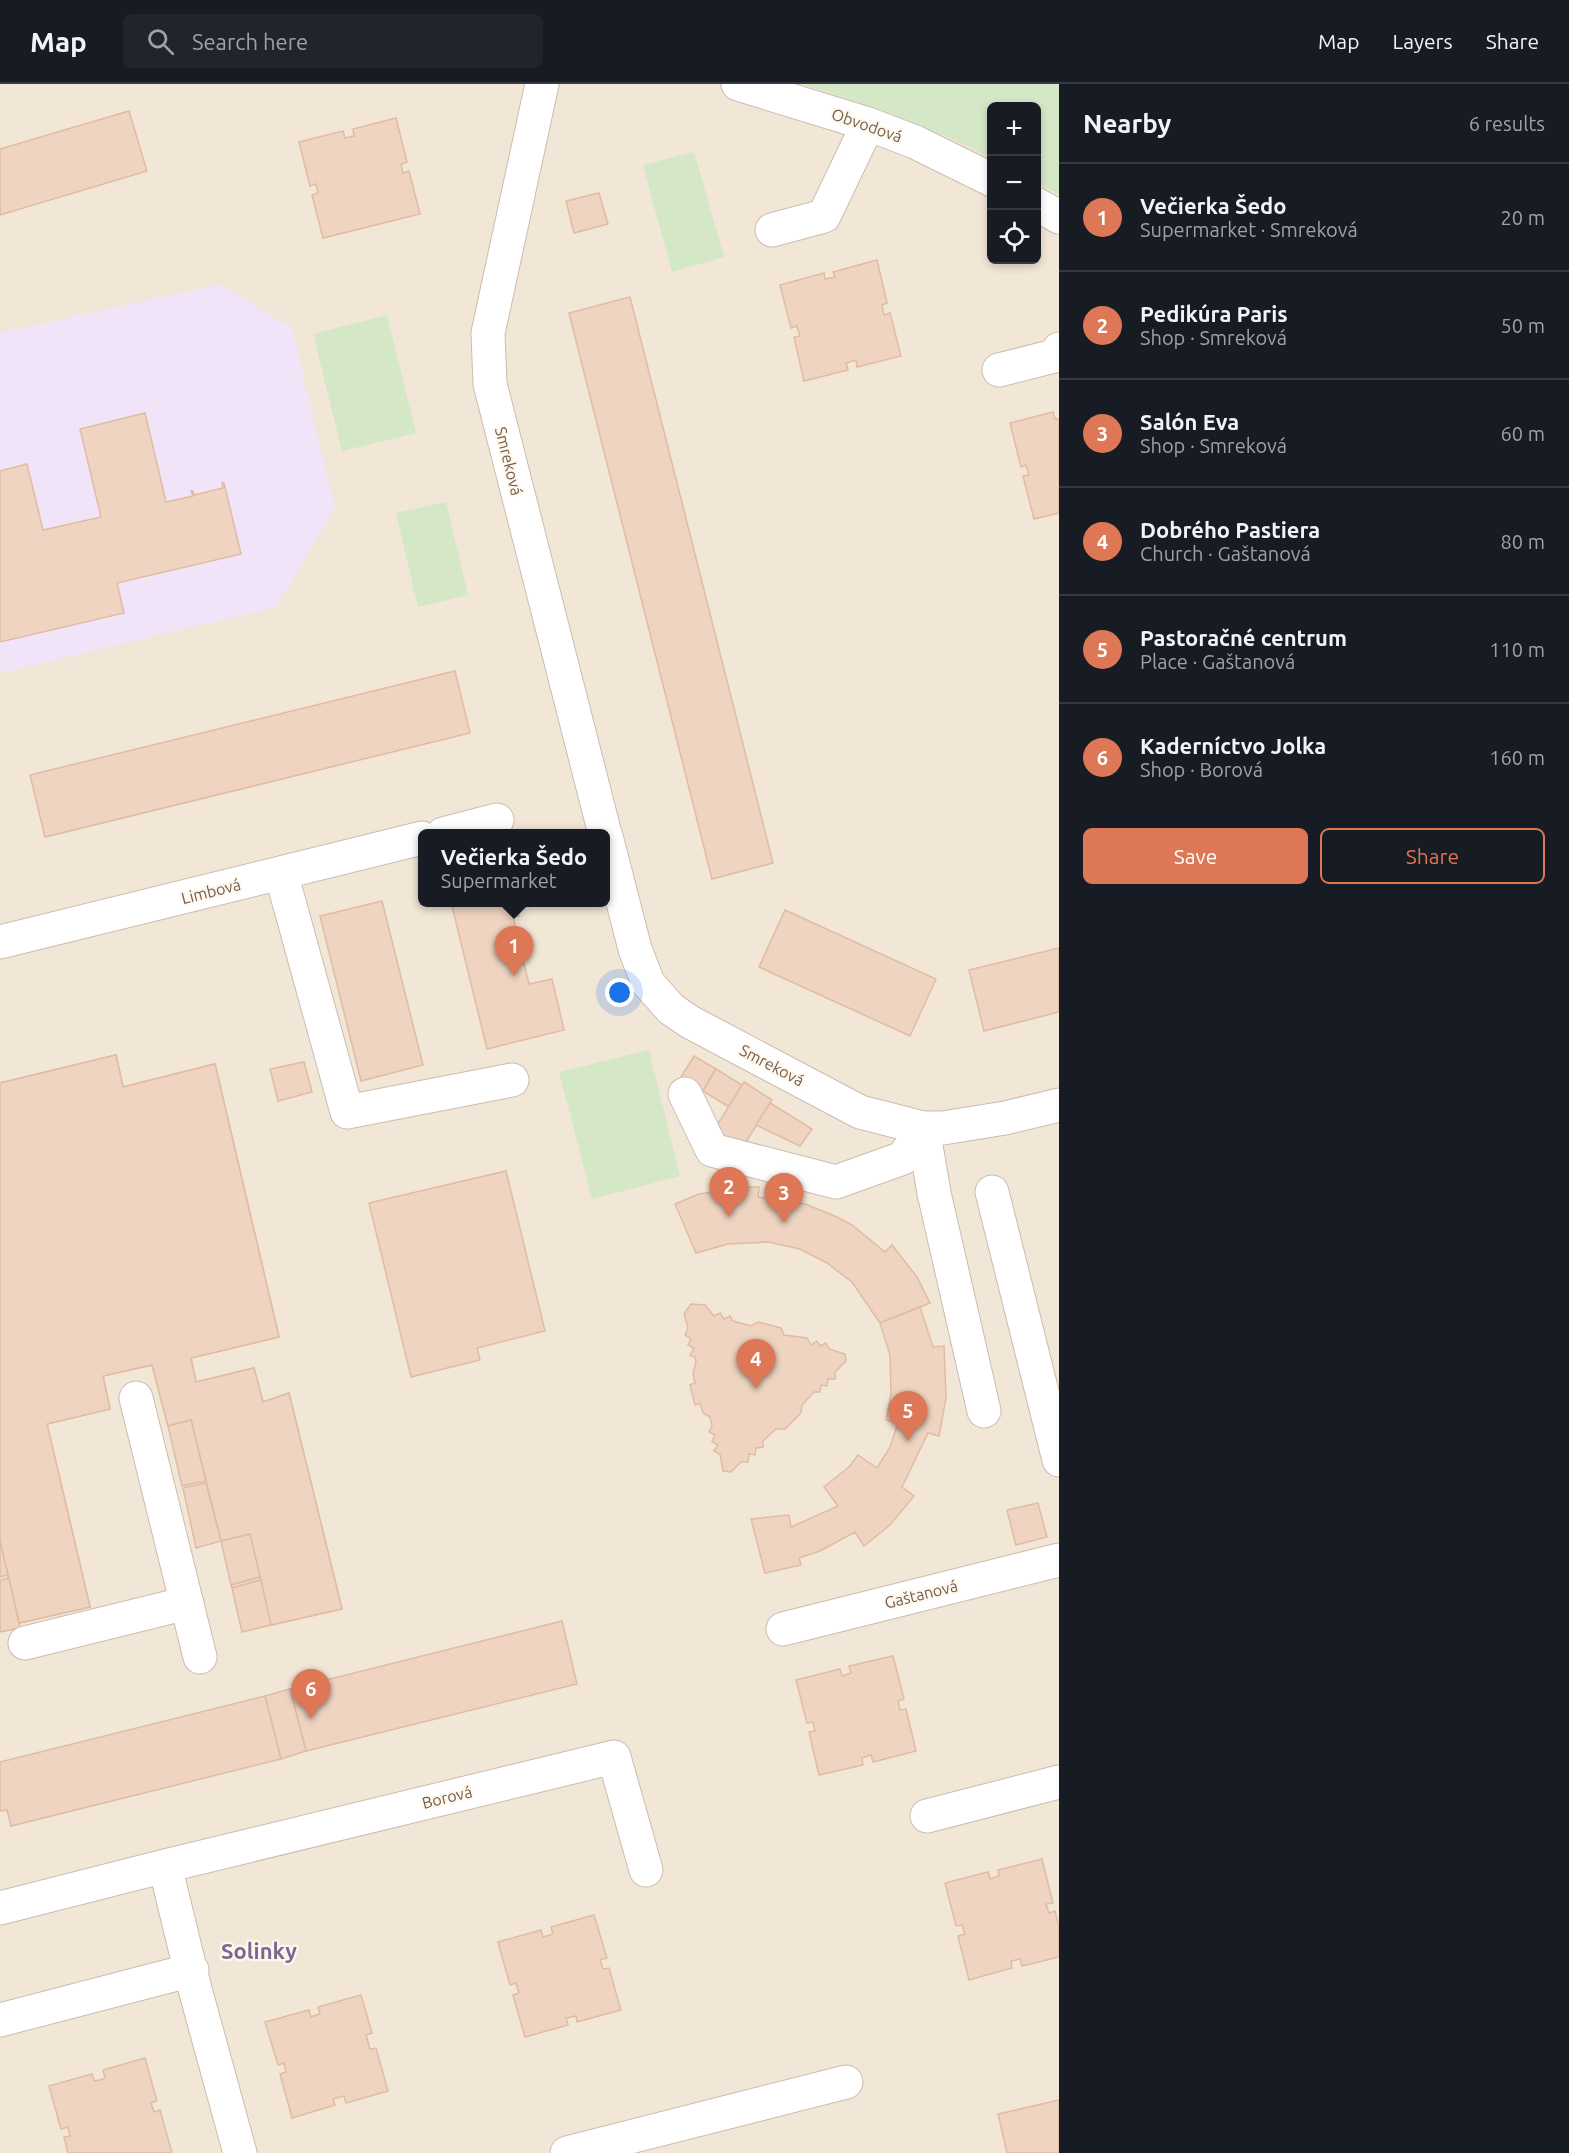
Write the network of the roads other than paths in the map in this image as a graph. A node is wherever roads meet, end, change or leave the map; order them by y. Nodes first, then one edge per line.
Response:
1 (542, 84) edge
2 (738, 84) edge
3 (868, 124) junction
4 (987, 178) edge
5 (1041, 207) edge
6 (1059, 217) edge
7 (772, 230) dead end
8 (1059, 349) edge
9 (999, 370) dead end
10 (497, 820) dead end
11 (462, 829) edge
12 (603, 829) edge
13 (418, 839) edge
14 (610, 855) edge
15 (281, 873) junction
16 (0, 942) edge
17 (512, 1080) dead end
18 (684, 1094) dead end
19 (1059, 1105) edge
20 (923, 1128) junction
21 (992, 1191) dead end
22 (136, 1398) dead end
23 (984, 1411) dead end
24 (1059, 1460) edge
25 (1059, 1560) edge
26 (187, 1603) junction
27 (783, 1629) dead end
28 (25, 1643) dead end
29 (200, 1657) dead end
30 (1059, 1782) edge
31 (927, 1816) dead end
32 (165, 1866) junction
33 (646, 1870) dead end
34 (0, 1908) edge
35 (192, 1970) junction
36 (0, 2020) edge
37 (846, 2082) dead end
38 (240, 2153) edge
39 (567, 2153) edge

1 - 12 street, Smreková
2 - 3 street, Obvodová
3 - 4 street, Obvodová
3 - 7 street
5 - 6 street
8 - 9 street
10 - 11 street
13 - 15 street, Limbová
14 - 20 street, Smreková
15 - 16 street, Limbová
15 - 17 street
18 - 20 street
19 - 20 street, Smreková
20 - 23 street
21 - 24 street
22 - 26 street
25 - 27 street, Gaštanová
26 - 28 street
26 - 29 street
30 - 31 street
32 - 33 street, Borová
32 - 34 street, Borová
32 - 35 street
35 - 36 street
35 - 38 street
37 - 39 street

